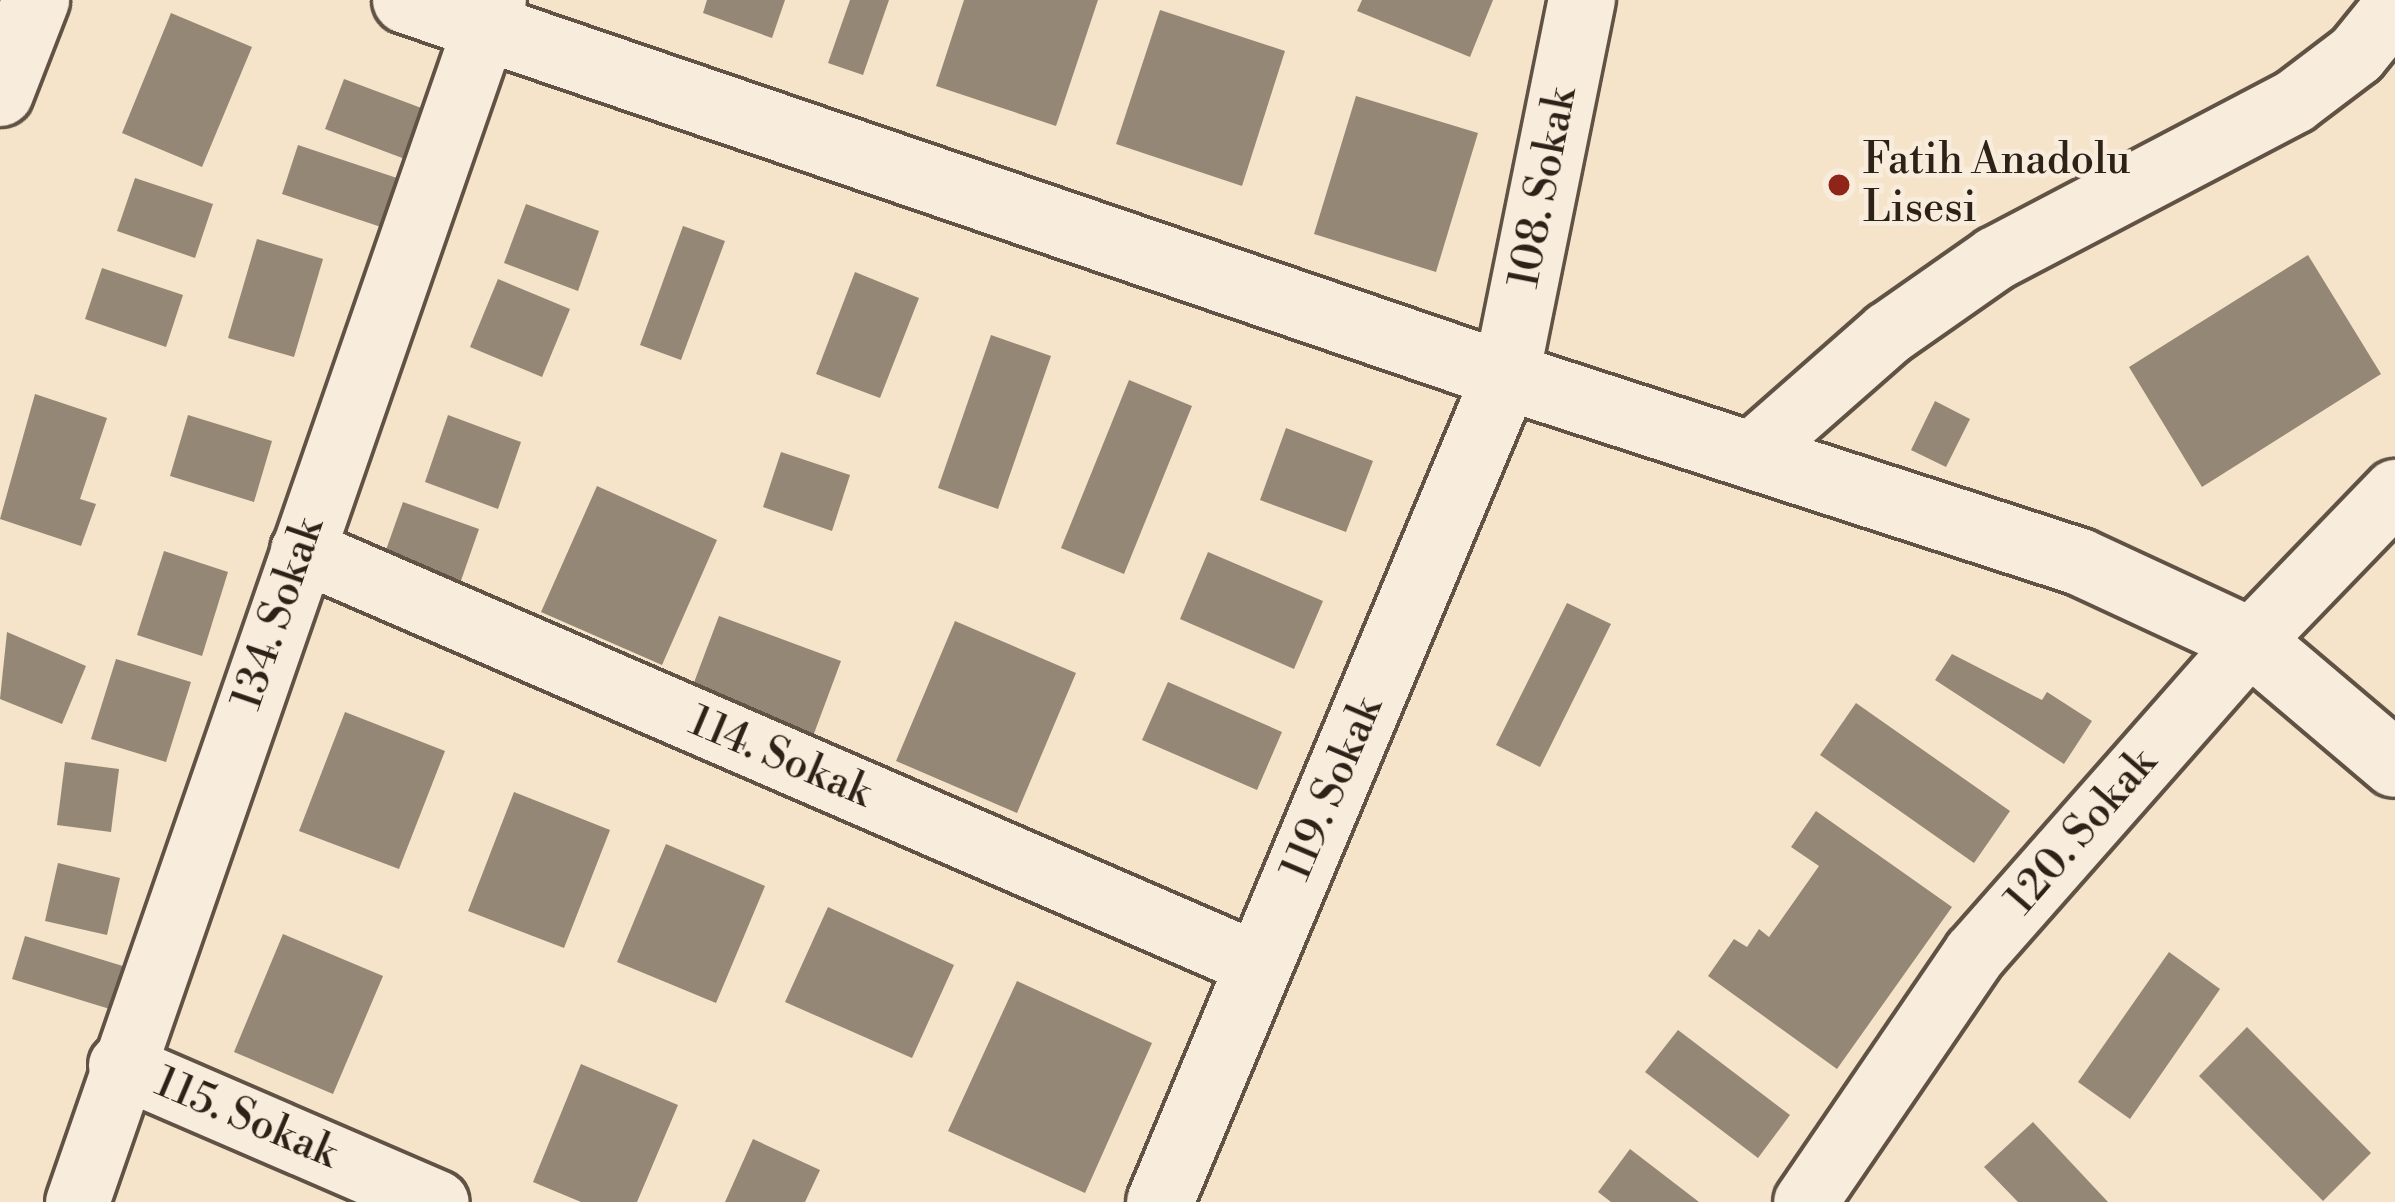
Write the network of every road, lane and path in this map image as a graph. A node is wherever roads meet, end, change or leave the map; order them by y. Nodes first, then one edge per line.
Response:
1 (36, 0) edge
2 (406, 0) edge
3 (1582, 0) edge
4 (2395, 6) edge
5 (490, 14) edge
6 (0, 93) edge
7 (1506, 376) junction
8 (1749, 454) junction
9 (2395, 490) edge
10 (302, 550) junction
11 (2250, 640) junction
12 (2395, 764) edge
13 (1258, 965) junction
14 (120, 1065) junction
15 (1814, 1199) edge
16 (77, 1202) edge
17 (437, 1202) edge
18 (1160, 1202) edge

1 - 6 street
2 - 5 street
3 - 7 street, 108. Sokak
4 - 8 street
5 - 7 street
5 - 10 street, 134. Sokak
7 - 8 street
7 - 13 street, 119. Sokak
8 - 11 street
9 - 11 street, 120. Sokak
10 - 13 street, 114. Sokak
10 - 14 street, 134. Sokak
11 - 12 street
11 - 15 street, 120. Sokak
13 - 18 street, 119. Sokak
14 - 16 street, 134. Sokak
14 - 17 street, 115. Sokak

